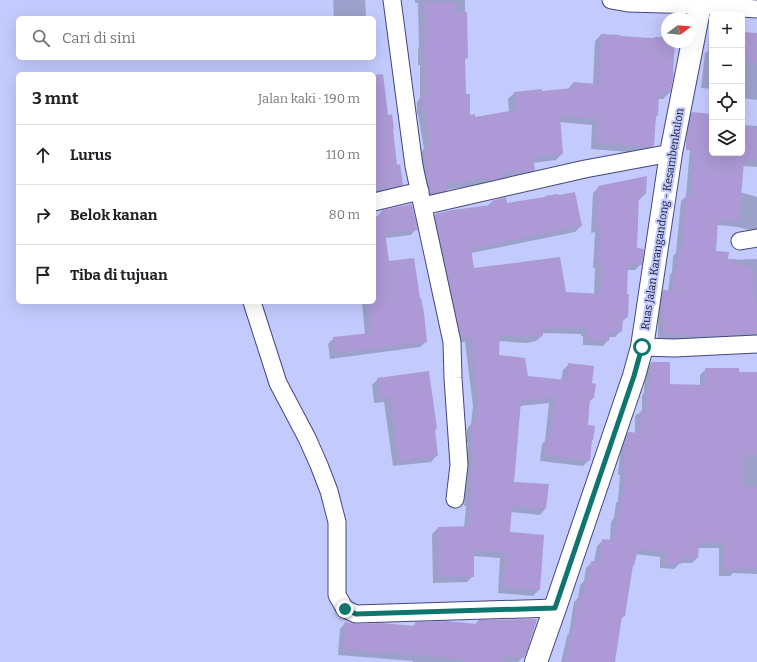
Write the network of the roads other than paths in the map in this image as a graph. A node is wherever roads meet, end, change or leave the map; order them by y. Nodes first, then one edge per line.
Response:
1 (392, 0) edge
2 (611, 0) edge
3 (700, 2) edge
4 (757, 9) edge
5 (671, 153) junction
6 (421, 199) junction
7 (376, 202) edge
8 (757, 238) edge
9 (740, 241) dead end
10 (253, 304) edge
11 (757, 344) edge
12 (642, 347) junction
13 (455, 500) dead end
14 (555, 608) junction
15 (536, 662) edge

1 - 6 street
2 - 3 street
3 - 4 street
3 - 5 main road, Ruas Jalan Karangandong - Kesambenkulon
5 - 6 street
5 - 12 main road, Ruas Jalan Karangandong - Kesambenkulon
6 - 7 street
6 - 13 street
8 - 9 street
10 - 14 street
11 - 12 street
12 - 14 main road, Ruas Jalan Karangandong - Kesambenkulon
14 - 15 main road, Ruas Jalan Karangandong - Kesambenkulon

